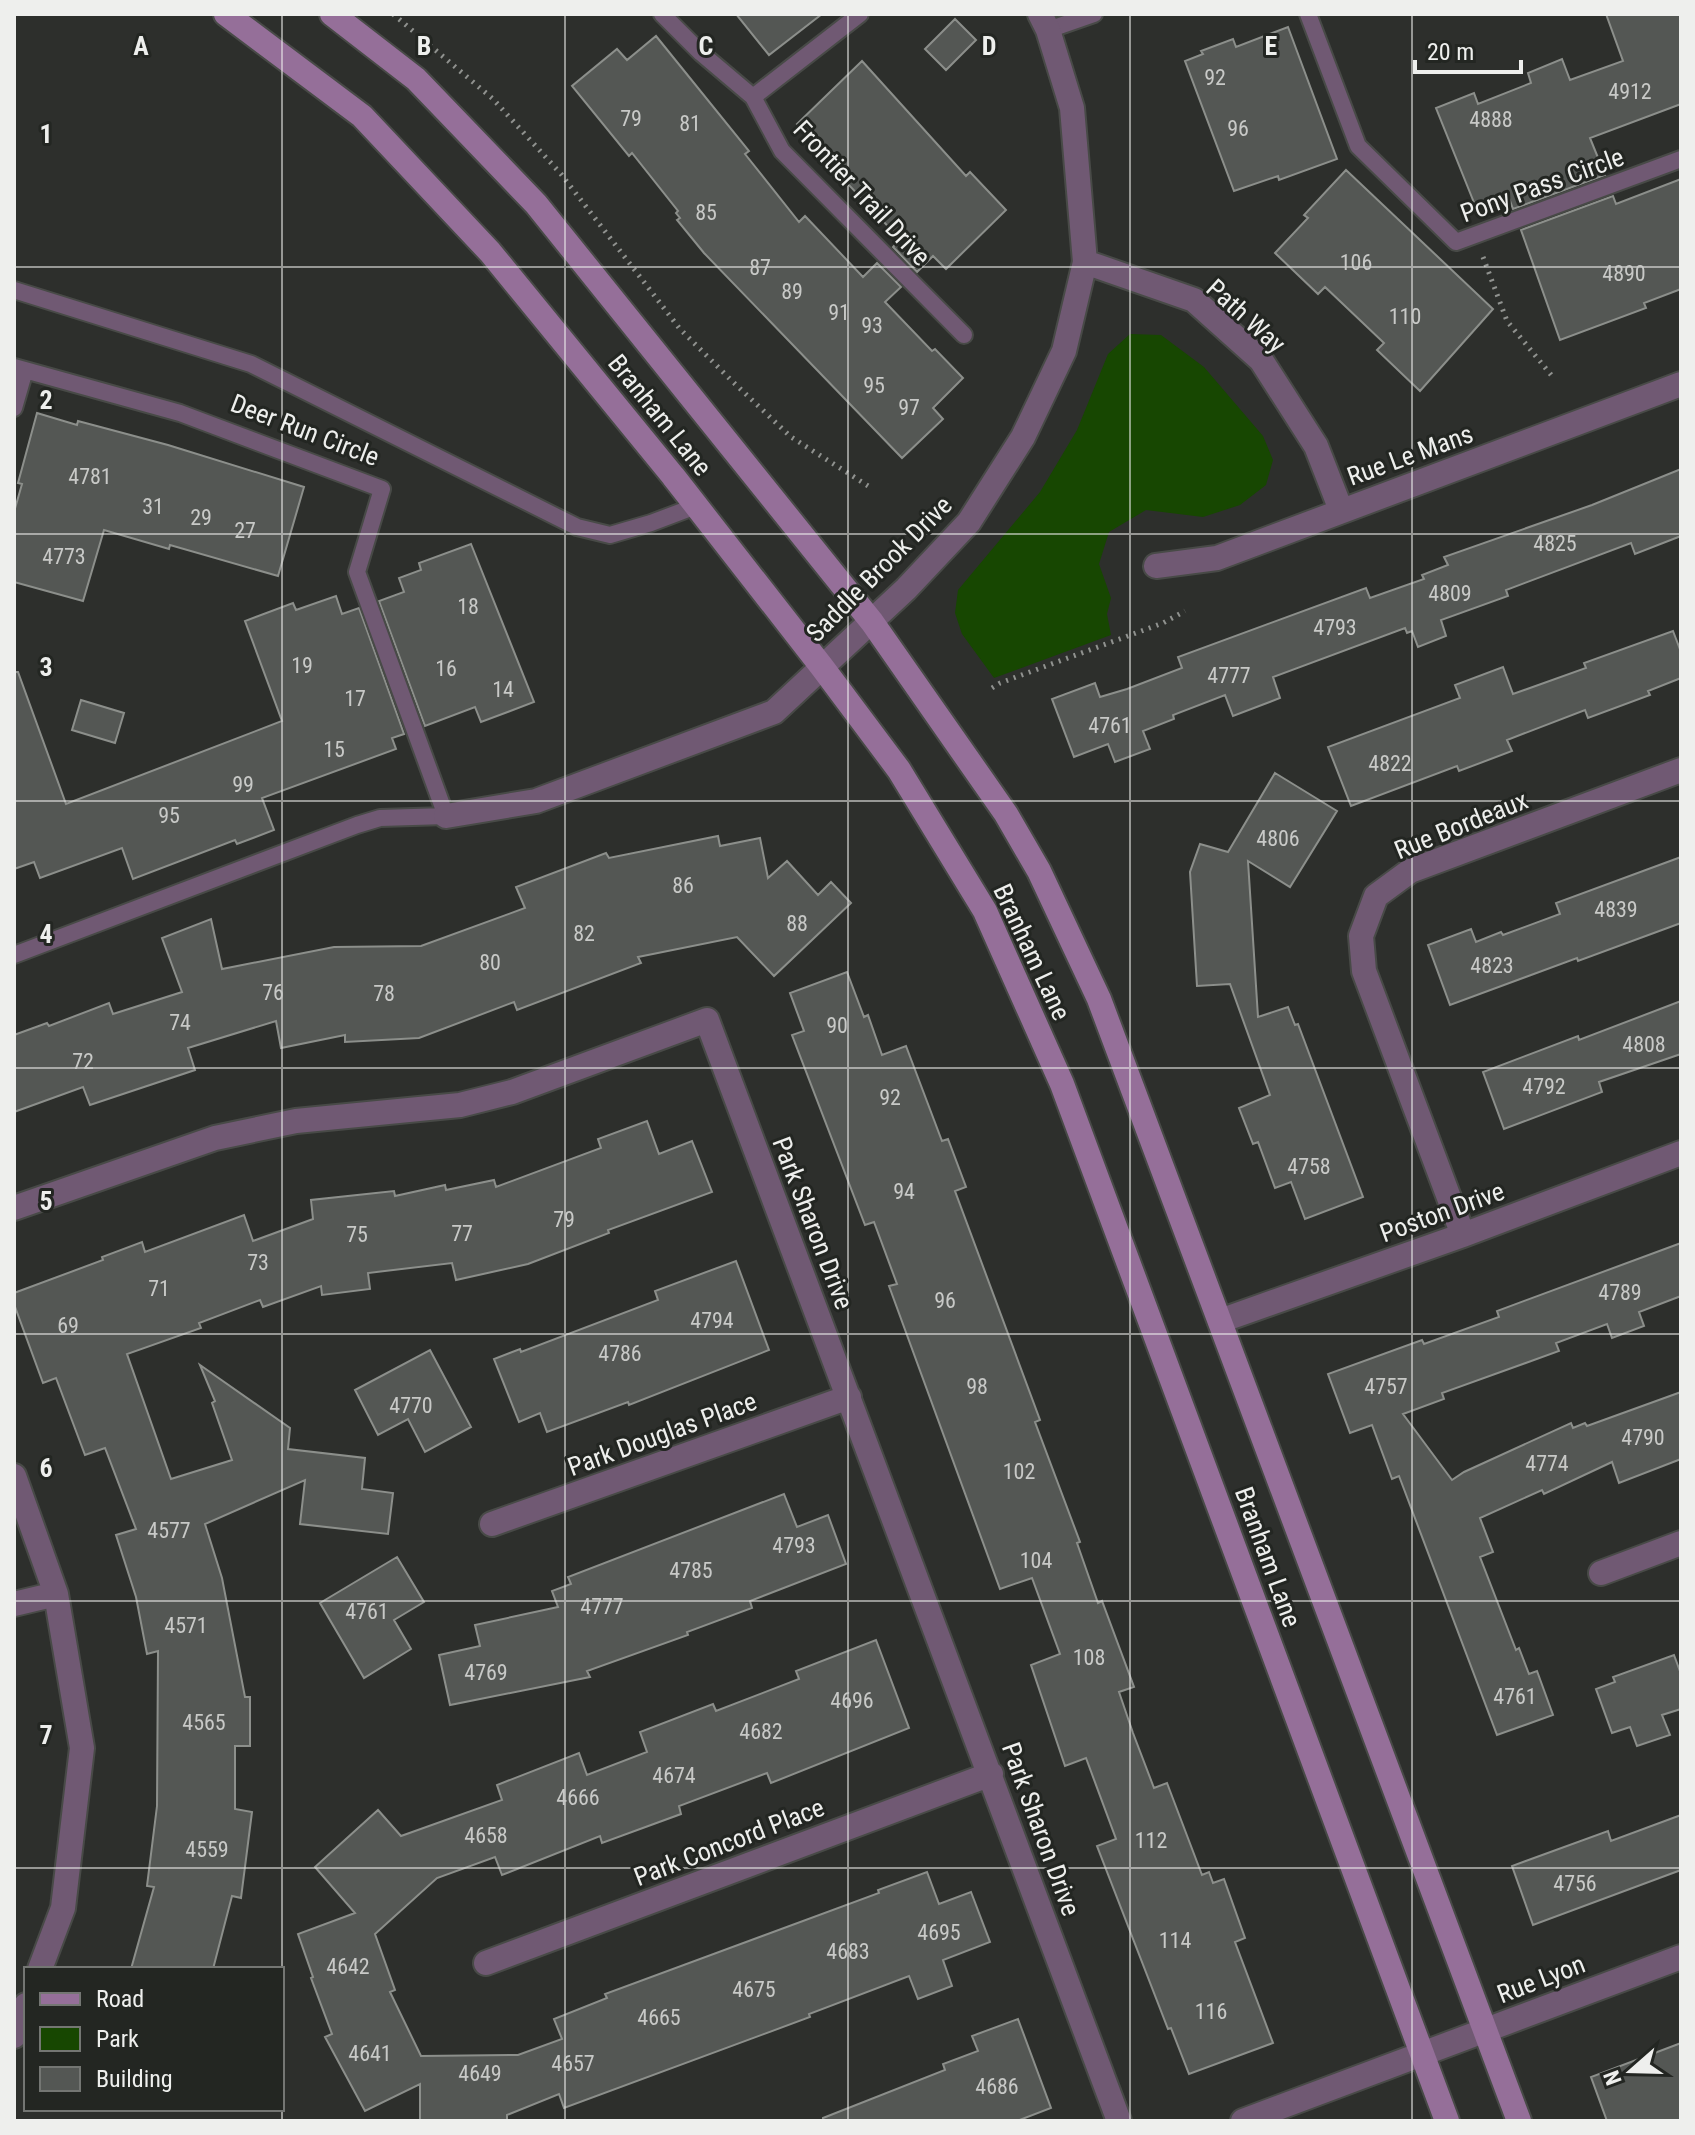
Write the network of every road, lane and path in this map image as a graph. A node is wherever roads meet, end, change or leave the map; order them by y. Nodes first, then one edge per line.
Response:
1 (226, 14) edge
2 (332, 14) edge
3 (393, 14) edge
4 (662, 14) edge
5 (860, 14) edge
6 (1094, 14) edge
7 (1308, 14) edge
8 (1044, 22) edge
9 (753, 97) junction
10 (1681, 159) edge
11 (1475, 235) junction
12 (1085, 262) junction
13 (14, 290) edge
14 (964, 335) dead end
15 (20, 369) edge
16 (1552, 376) dead end
17 (1681, 384) edge
18 (14, 408) edge
19 (873, 489) dead end
20 (696, 506) junction
21 (1341, 510) junction
22 (1156, 566) dead end
23 (1185, 611) dead end
24 (872, 622) junction
25 (822, 667) junction
26 (992, 688) dead end
27 (1681, 770) edge
28 (446, 816) junction
29 (14, 955) edge
30 (1681, 1153) edge
31 (14, 1208) edge
32 (1463, 1235) junction
33 (1220, 1321) junction
34 (849, 1397) junction
35 (14, 1476) edge
36 (492, 1524) dead end
37 (1681, 1543) edge
38 (1601, 1573) dead end
39 (56, 1594) junction
40 (14, 1604) edge
41 (991, 1774) junction
42 (1681, 1957) edge
43 (486, 1963) dead end
44 (41, 1967) edge
45 (24, 2010) edge
46 (1484, 2031) junction
47 (14, 2036) edge
48 (1421, 2054) junction
49 (1119, 2121) edge
50 (1243, 2121) edge
51 (1447, 2121) edge
52 (1519, 2121) edge

1 - 20 main road, Branham Lane
2 - 24 main road, Branham Lane
3 - 19 path
4 - 9 lane, Frontier Trail Drive
5 - 9 lane
6 - 8 lane
7 - 11 lane, Pony Pass Circle
8 - 12 street, Saddle Brook Drive
9 - 14 lane, Frontier Trail Drive
10 - 11 lane, Pony Pass Circle
11 - 16 path
12 - 21 street, Path Way
12 - 24 street, Saddle Brook Drive
13 - 20 lane
15 - 18 lane
15 - 28 lane, Deer Run Circle
17 - 21 street, Rue Le Mans
20 - 25 main road, Branham Lane
21 - 22 street, Rue Le Mans
23 - 26 path
24 - 25 street, Saddle Brook Drive
24 - 33 main road, Branham Lane
25 - 28 street
25 - 48 main road, Branham Lane
27 - 32 street, Rue Bordeaux
28 - 29 lane
30 - 32 street, Poston Drive
31 - 34 street, Park Sharon Drive
32 - 33 street, Poston Drive
33 - 46 main road, Branham Lane
34 - 36 street, Park Douglas Place
34 - 41 street, Park Sharon Drive
35 - 39 street
37 - 38 street
39 - 40 street
39 - 44 street
41 - 43 street, Park Concord Place
41 - 49 street, Park Sharon Drive
42 - 46 street, Rue Lyon
45 - 47 street
46 - 48 street, Rue Lyon
46 - 52 main road, Branham Lane
48 - 50 street, Rue Lyon
48 - 51 main road, Branham Lane

